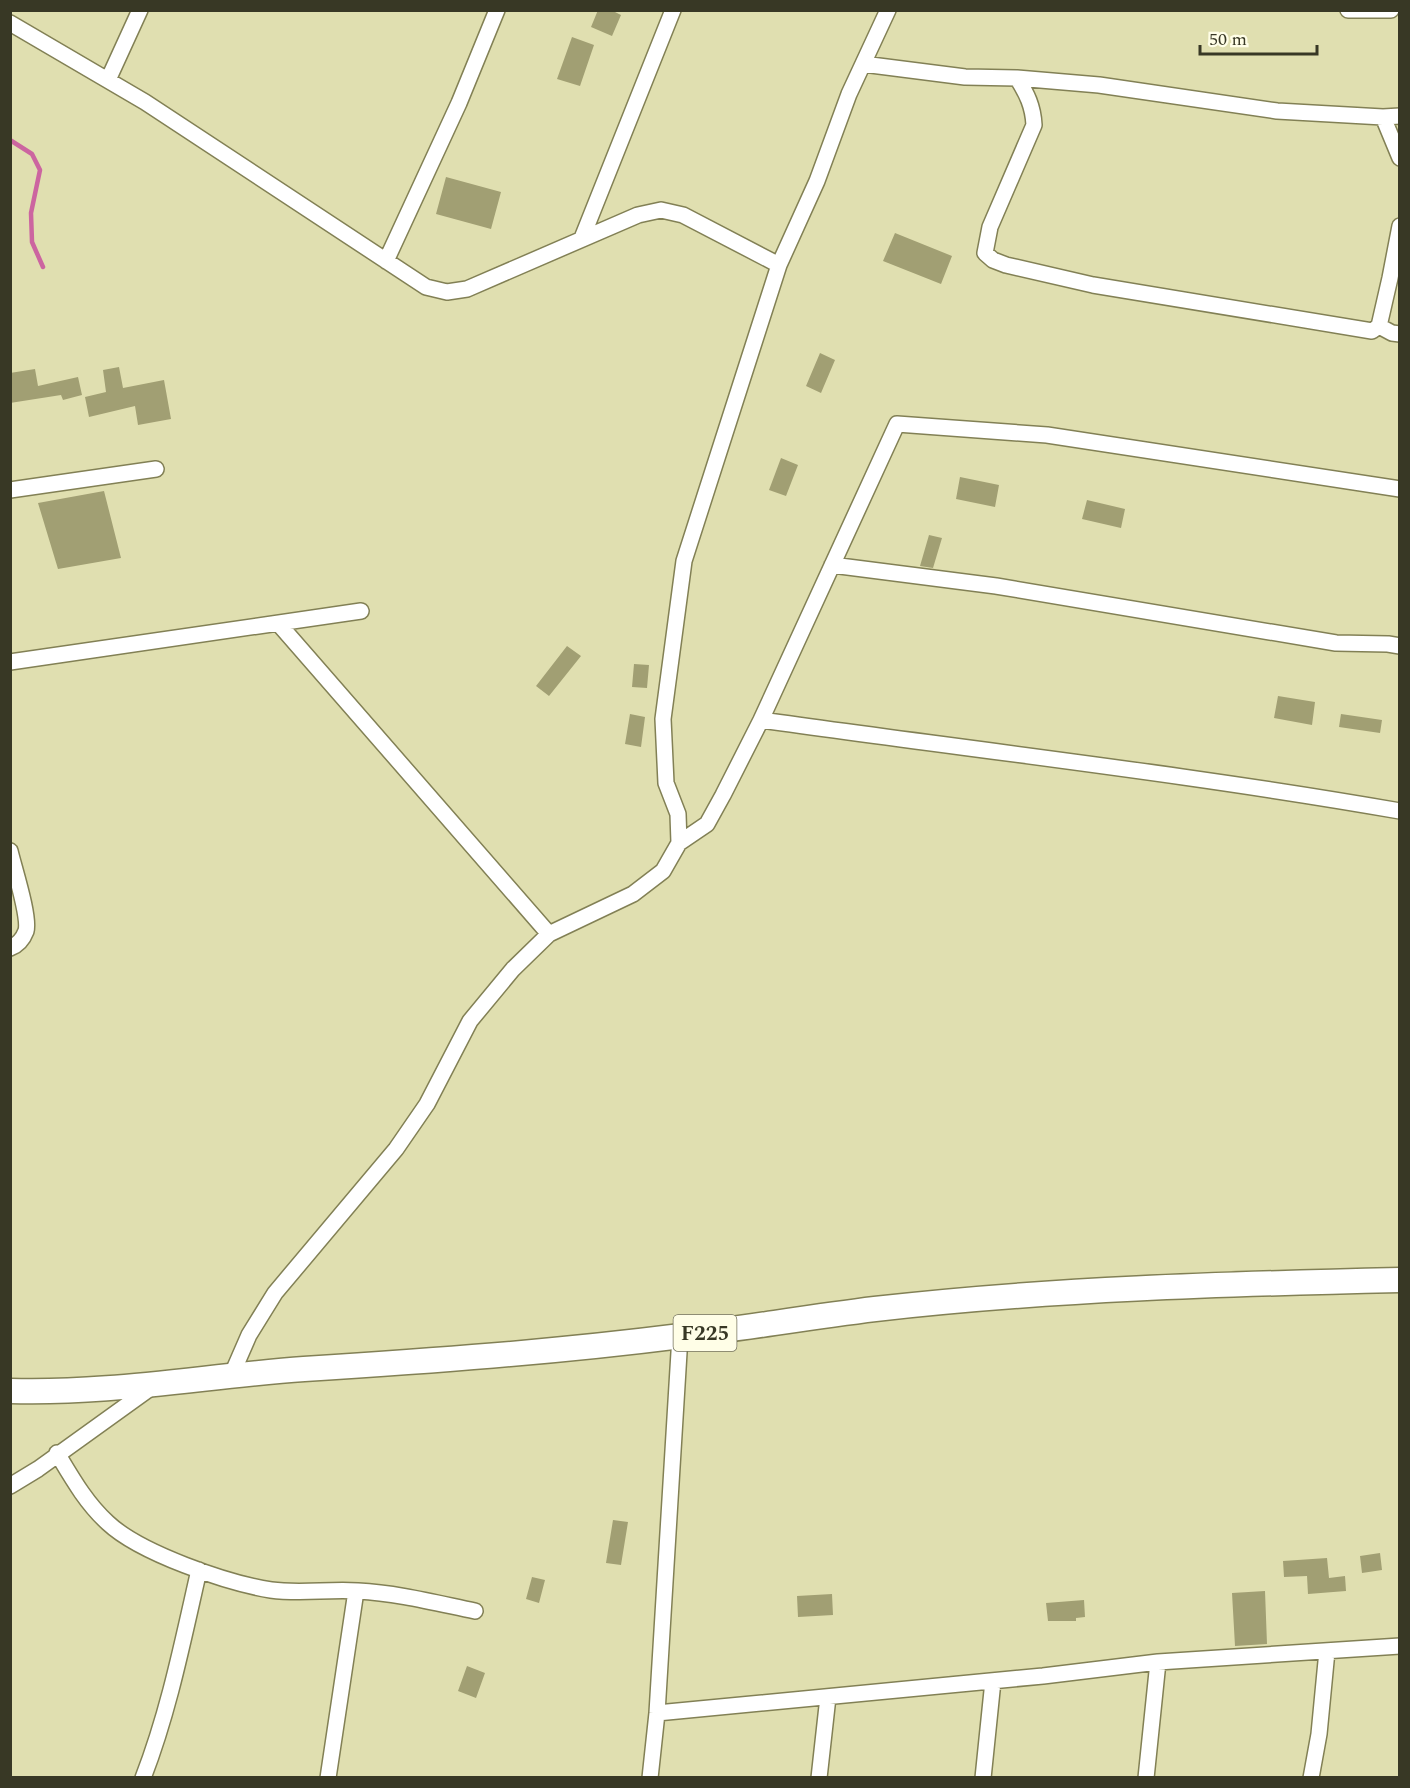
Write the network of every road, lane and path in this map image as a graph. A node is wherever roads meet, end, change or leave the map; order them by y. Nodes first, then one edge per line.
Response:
1 (140, 10) edge
2 (497, 10) edge
3 (673, 10) edge
4 (888, 10) edge
5 (1348, 10) edge
6 (1391, 10) edge
7 (10, 23) edge
8 (863, 64) junction
9 (1017, 78) junction
10 (108, 80) junction
11 (1400, 116) edge
12 (1383, 117) junction
13 (1400, 158) edge
14 (1400, 226) edge
15 (582, 238) junction
16 (386, 261) junction
17 (779, 265) junction
18 (1379, 326) junction
19 (1400, 334) edge
20 (156, 469) dead end
21 (1400, 489) edge
22 (10, 490) edge
23 (832, 565) junction
24 (361, 611) dead end
25 (278, 623) junction
26 (1400, 646) edge
27 (10, 662) edge
28 (761, 720) junction
29 (1400, 811) edge
30 (679, 843) junction
31 (10, 851) edge
32 (549, 934) junction
33 (10, 948) edge
34 (1400, 1280) edge
35 (680, 1336) junction
36 (232, 1374) junction
37 (154, 1385) junction
38 (10, 1391) edge
39 (57, 1453) junction
40 (10, 1486) edge
41 (199, 1570) junction
42 (356, 1591) junction
43 (474, 1611) dead end
44 (1400, 1646) edge
45 (1327, 1651) junction
46 (1158, 1662) junction
47 (993, 1681) junction
48 (828, 1697) junction
49 (657, 1713) junction
50 (143, 1778) edge
51 (328, 1778) edge
52 (650, 1778) edge
53 (819, 1778) edge
54 (983, 1778) edge
55 (1146, 1778) edge
56 (1311, 1778) edge

1 - 10 street
2 - 16 street
3 - 15 street
4 - 8 street
5 - 6 street
7 - 10 street
8 - 9 street
8 - 17 street
9 - 12 street
9 - 18 street
10 - 16 street
11 - 12 street
12 - 13 street
14 - 18 street
15 - 16 street
15 - 17 street
17 - 30 street
18 - 19 street
20 - 22 street
21 - 23 street
23 - 26 street
23 - 28 street
24 - 25 street
25 - 27 street
25 - 32 street
28 - 29 street
28 - 30 street
30 - 32 street
31 - 33 street
32 - 36 street
34 - 35 main road, F225
35 - 36 main road, F225
35 - 49 street
36 - 37 main road, F225
37 - 38 main road, F225
37 - 39 street
39 - 40 street
39 - 41 street
41 - 42 street
41 - 50 street
42 - 43 street
42 - 51 street
44 - 45 street
45 - 46 street
45 - 56 street
46 - 47 street
46 - 55 street
47 - 48 street
47 - 54 street
48 - 49 street
48 - 53 street
49 - 52 street

